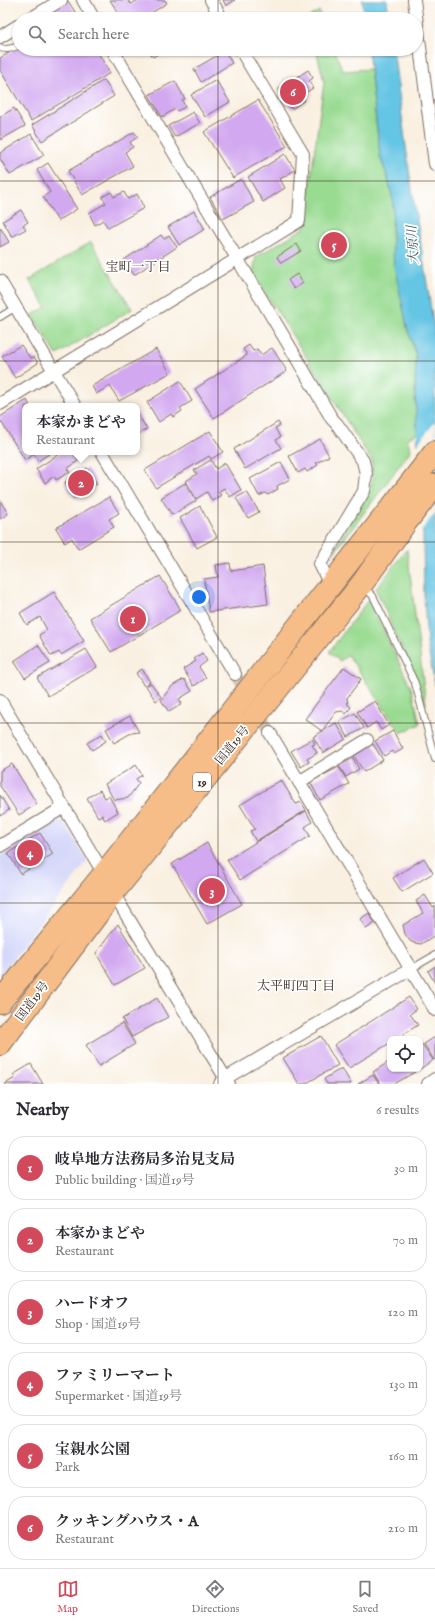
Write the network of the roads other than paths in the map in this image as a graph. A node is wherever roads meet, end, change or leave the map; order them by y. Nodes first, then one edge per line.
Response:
1 (61, 0) edge
2 (83, 0) edge
3 (211, 0) edge
4 (414, 0) edge
5 (41, 12) edge
6 (90, 12) edge
7 (218, 12) edge
8 (416, 12) edge
9 (12, 30) edge
10 (0, 37) edge
11 (0, 48) edge
12 (12, 48) edge
13 (116, 56) edge
14 (244, 56) edge
15 (421, 56) edge
16 (435, 164) edge
17 (238, 259) junction
18 (0, 281) edge
19 (16, 307) junction
20 (0, 317) edge
21 (54, 371) junction
22 (73, 403) edge
23 (0, 404) edge
24 (435, 452) edge
25 (104, 455) edge
26 (435, 485) edge
27 (330, 585) junction
28 (361, 585) junction
29 (236, 674) tunnel mouth
30 (0, 700) edge
31 (270, 733) tunnel mouth
32 (366, 740) dead end
33 (435, 760) edge
34 (299, 782) junction
35 (64, 807) junction
36 (0, 846) edge
37 (104, 874) junction
38 (113, 893) junction
39 (435, 955) edge
40 (411, 969) junction
41 (0, 1002) edge
42 (435, 1010) edge
43 (0, 1044) edge
44 (435, 1079) edge
45 (225, 1082) edge
46 (428, 1084) edge

1 - 5 street
2 - 6 street
3 - 7 street
4 - 8 street
9 - 10 street
11 - 12 lane
13 - 17 street
14 - 17 street
15 - 16 street
17 - 21 street
17 - 27 street
18 - 19 street
19 - 20 lane
19 - 21 street
21 - 22 street
21 - 23 street
24 - 27 highway, 国道19号 / 19
25 - 29 street
26 - 28 highway, 国道19号 / 19
27 - 37 highway, 国道19号 / 19
28 - 33 lane
28 - 38 highway, 国道19号 / 19
30 - 35 street
31 - 34 street
32 - 34 street
34 - 40 street
35 - 36 street
35 - 37 street
37 - 41 highway, 国道19号 / 19
38 - 43 highway, 国道19号 / 19
38 - 45 street
39 - 40 lane
40 - 42 street
40 - 45 street
44 - 46 street

